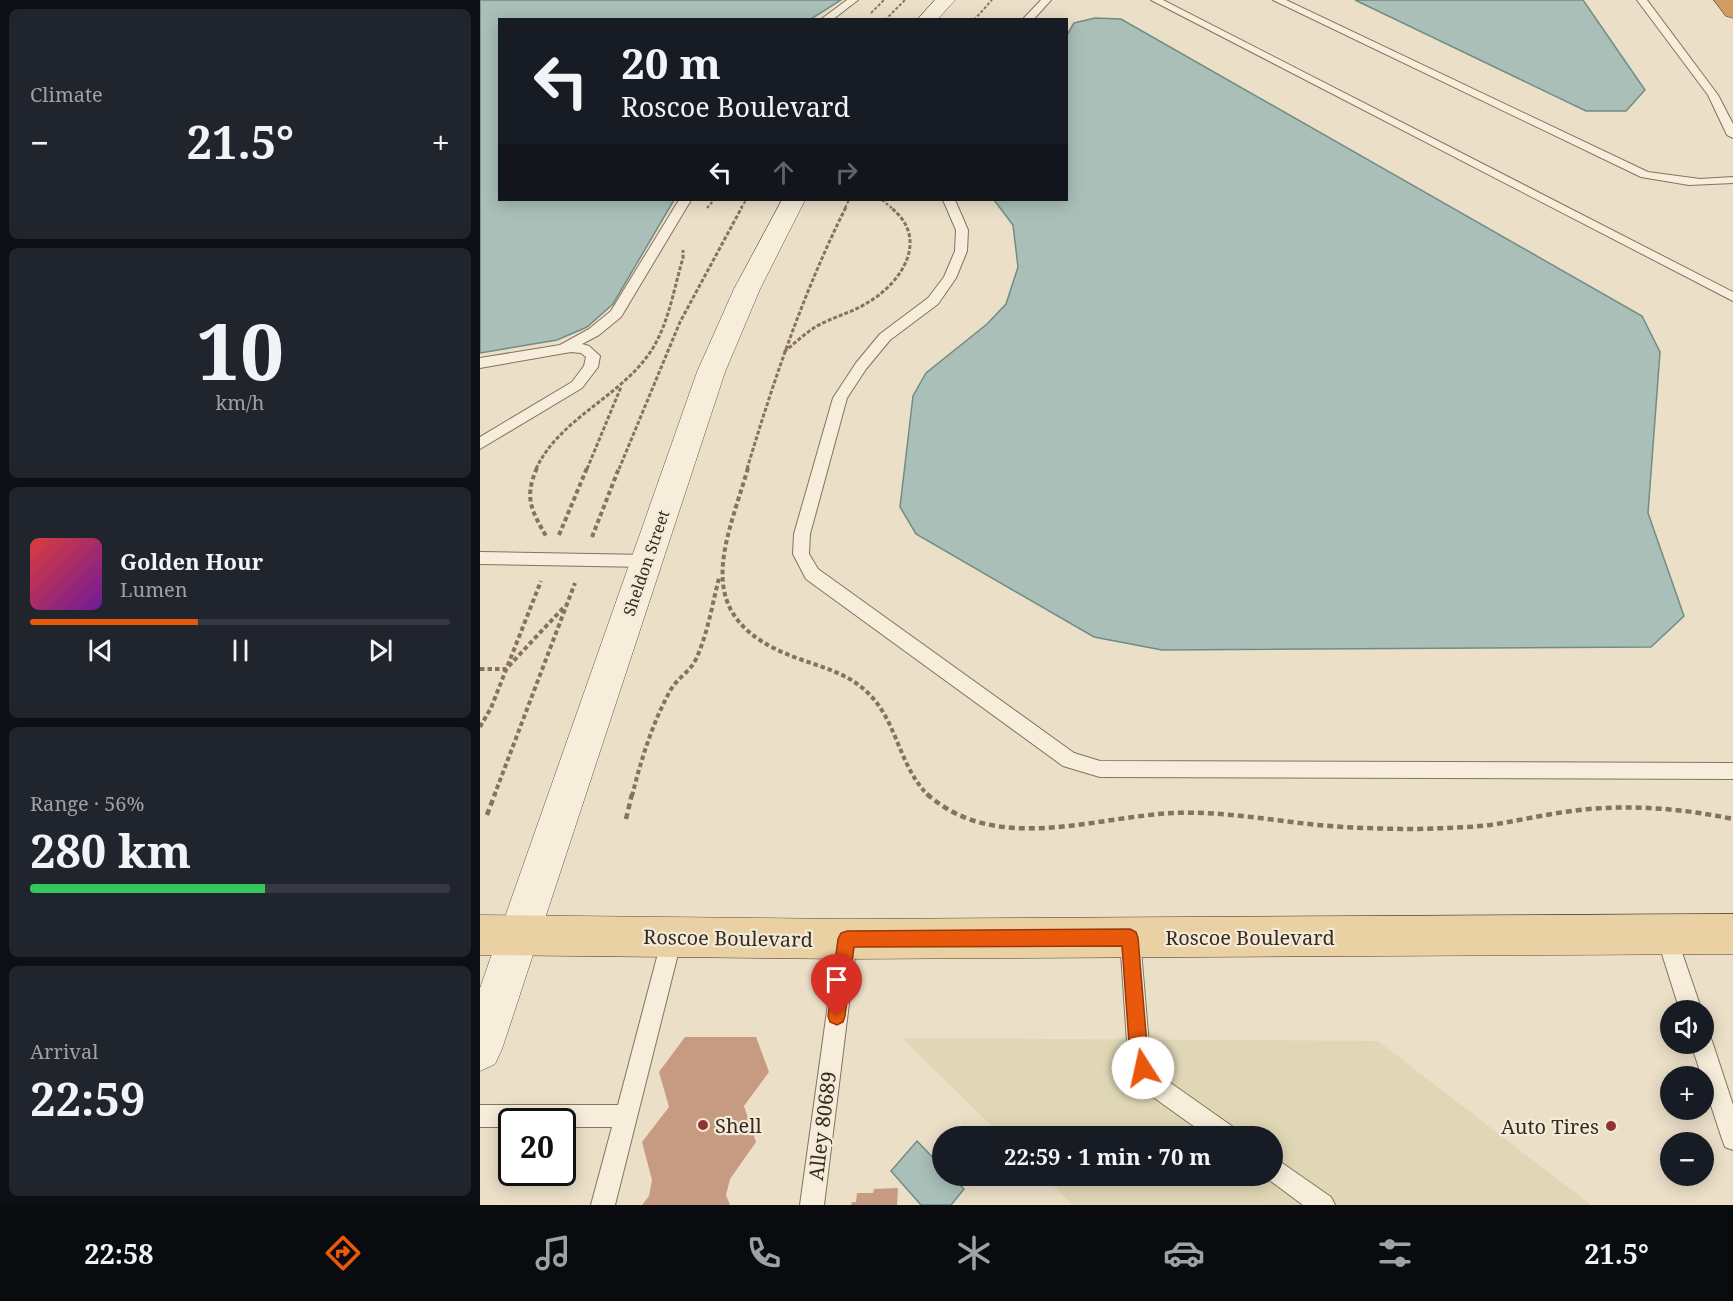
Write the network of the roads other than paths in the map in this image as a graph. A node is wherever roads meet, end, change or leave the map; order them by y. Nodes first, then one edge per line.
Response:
1 (853, 0) edge
2 (946, 0) edge
3 (1046, 0) edge
4 (1156, 0) edge
5 (1278, 0) edge
6 (1642, 0) edge
7 (1723, 0) edge
8 (1733, 12) edge
9 (828, 18) edge
10 (928, 18) edge
11 (1029, 18) edge
12 (1733, 135) edge
13 (1733, 180) edge
14 (684, 201) edge
15 (792, 201) edge
16 (949, 201) edge
17 (1733, 297) edge
18 (616, 314) junction
19 (548, 352) junction
20 (593, 356) junction
21 (480, 363) edge
22 (480, 444) edge
23 (480, 558) edge
24 (647, 561) junction
25 (1733, 771) edge
26 (1733, 934) edge
27 (499, 935) edge
28 (1666, 935) junction
29 (672, 938) junction
30 (1130, 938) junction
31 (847, 939) junction
32 (1687, 1000) edge
33 (480, 1049) edge
34 (1705, 1054) edge
35 (480, 1116) edge
36 (626, 1116) junction
37 (1212, 1126) edge
38 (1733, 1139) edge
39 (1283, 1176) edge
40 (603, 1205) edge
41 (812, 1205) edge
42 (1323, 1205) edge

1 - 9 lane
2 - 10 main road
3 - 11 lane
4 - 17 lane
5 - 13 lane
6 - 12 lane
7 - 8 highway
14 - 18 lane
15 - 24 main road, Sheldon Street
16 - 25 lane
18 - 19 lane
18 - 20 lane
19 - 20 lane
19 - 21 lane
20 - 22 lane
23 - 24 lane
24 - 27 main road, Sheldon Street
26 - 28 main road, Roscoe Boulevard
27 - 29 main road, Roscoe Boulevard
27 - 33 main road, Sheldon Street
28 - 30 main road, Roscoe Boulevard
28 - 32 lane
29 - 31 main road, Roscoe Boulevard
29 - 36 lane
30 - 31 main road, Roscoe Boulevard
30 - 37 lane
31 - 41 lane, Alley 80689
34 - 38 lane
35 - 36 lane
36 - 40 lane
39 - 42 lane

